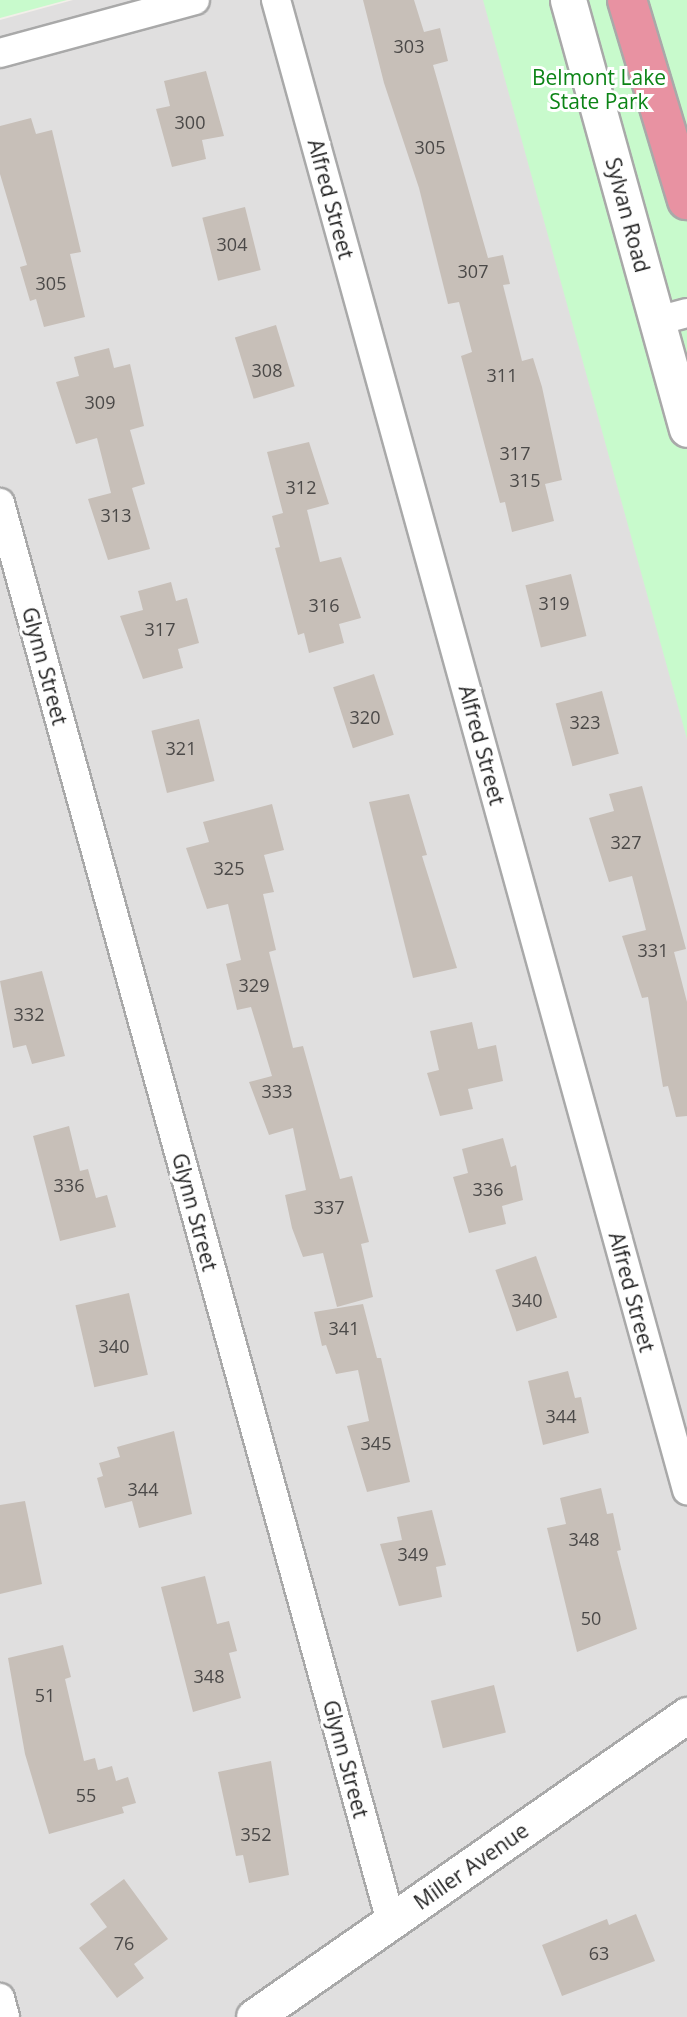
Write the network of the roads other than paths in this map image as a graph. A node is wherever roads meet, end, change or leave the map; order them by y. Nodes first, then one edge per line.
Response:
1 (195, 0) edge
2 (276, 0) edge
3 (568, 0) edge
4 (627, 0) edge
5 (0, 53) edge
6 (687, 200) edge
7 (672, 317) edge
8 (687, 429) edge
9 (0, 503) edge
10 (687, 1490) edge
11 (687, 1715) edge
12 (391, 1922) junction
13 (0, 1998) edge
14 (5, 2017) edge
15 (254, 2017) edge

1 - 5 street
2 - 10 street, Alfred Street
3 - 7 street, Sylvan Road
4 - 6 highway
7 - 8 street, Sylvan Road
9 - 12 street, Glynn Street
11 - 12 street, Miller Avenue
12 - 15 street, Miller Avenue
13 - 14 street

